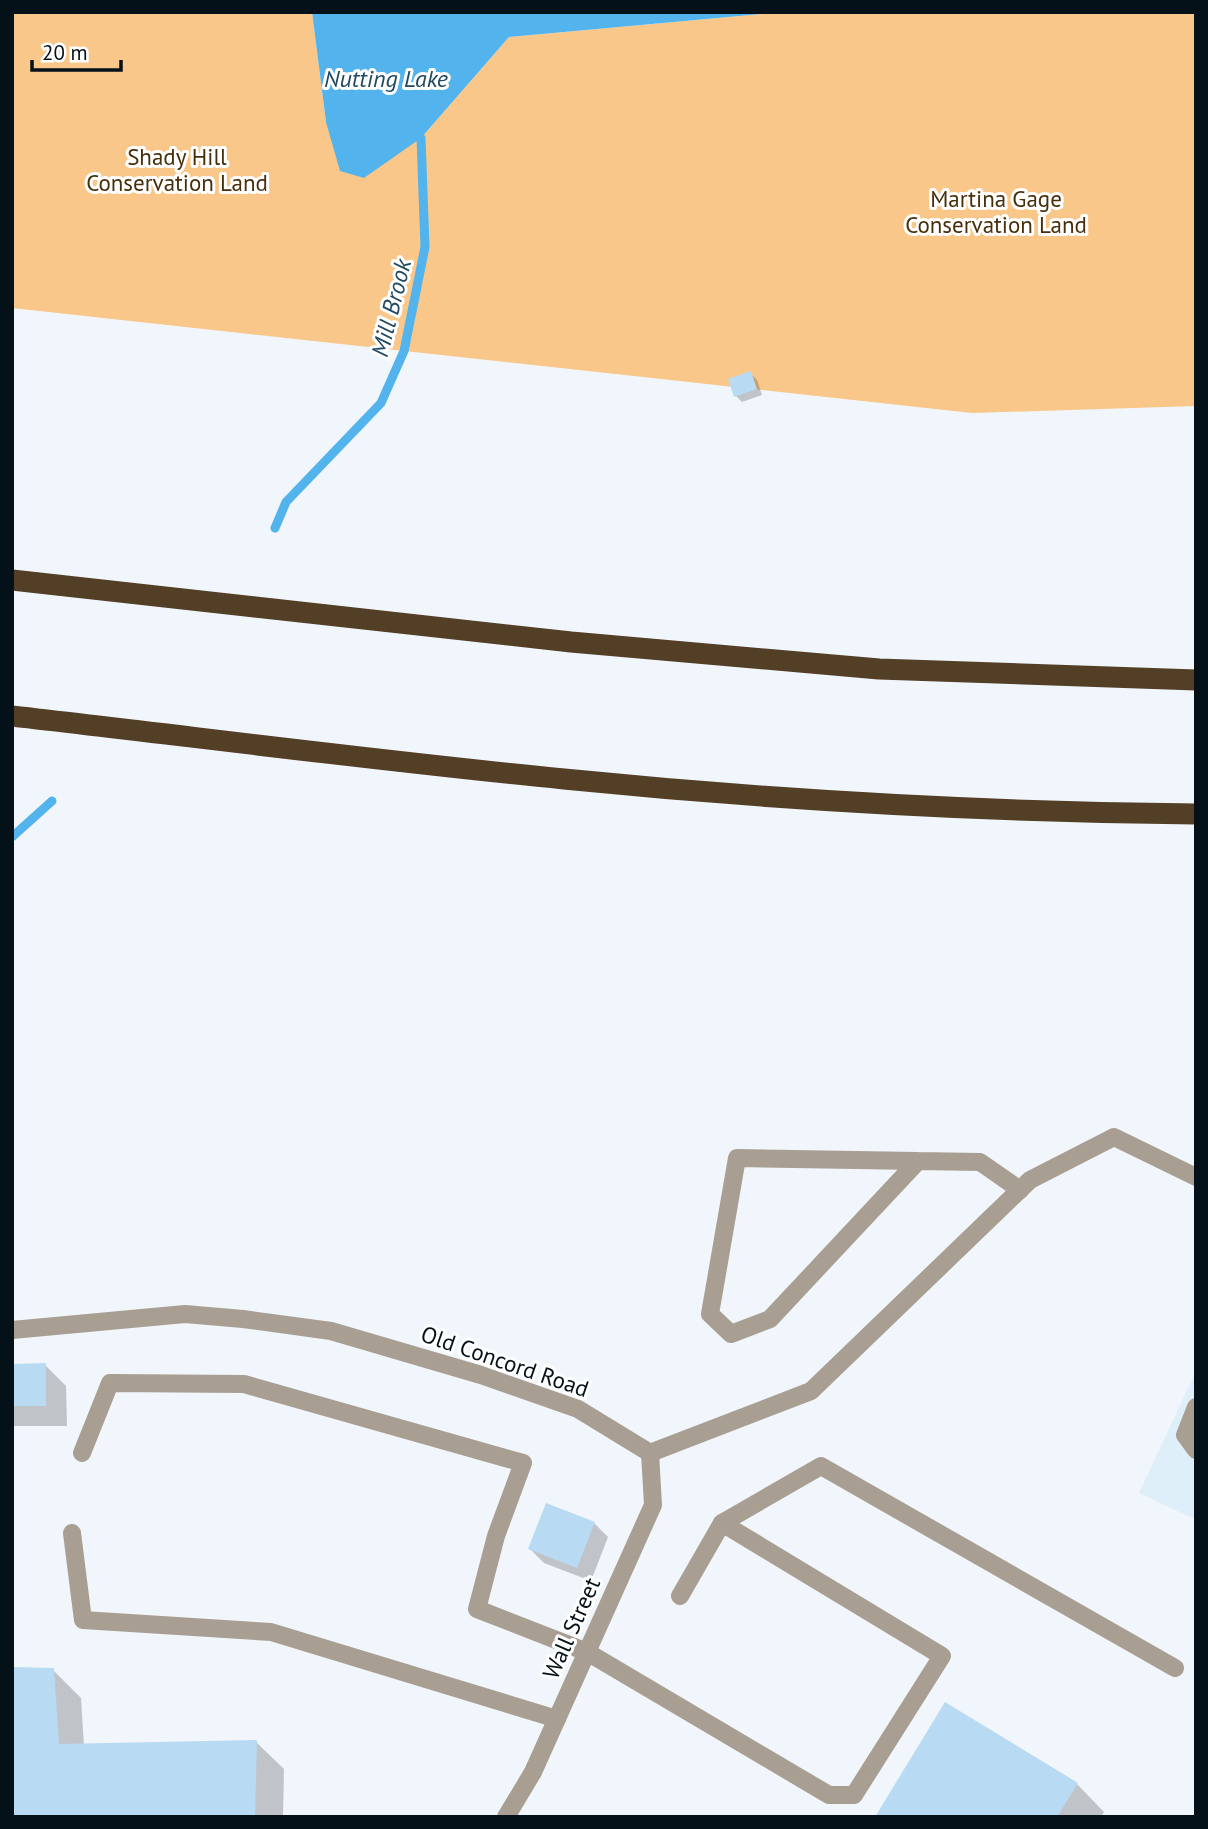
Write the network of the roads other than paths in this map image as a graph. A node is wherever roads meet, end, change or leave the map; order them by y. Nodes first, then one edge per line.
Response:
1 (12, 580) edge
2 (1196, 680) edge
3 (12, 716) edge
4 (1196, 814) edge
5 (918, 1161) junction
6 (1196, 1177) edge
7 (1020, 1190) junction
8 (12, 1330) edge
9 (1196, 1407) edge
10 (1196, 1450) edge
11 (82, 1453) dead end
12 (650, 1453) junction
13 (722, 1522) junction
14 (72, 1533) dead end
15 (680, 1597) dead end
16 (587, 1652) junction
17 (1175, 1668) dead end
18 (557, 1719) junction
19 (506, 1817) edge

1 - 2 highway
3 - 4 highway
5 - 5 lane
5 - 7 lane
6 - 7 lane
7 - 12 lane
8 - 12 lane, Old Concord Road
9 - 10 lane
11 - 16 lane
12 - 16 lane, Wall Street
13 - 15 lane
13 - 16 lane
13 - 17 lane
14 - 18 lane
16 - 18 lane, Wall Street
18 - 19 lane, Wall Street

